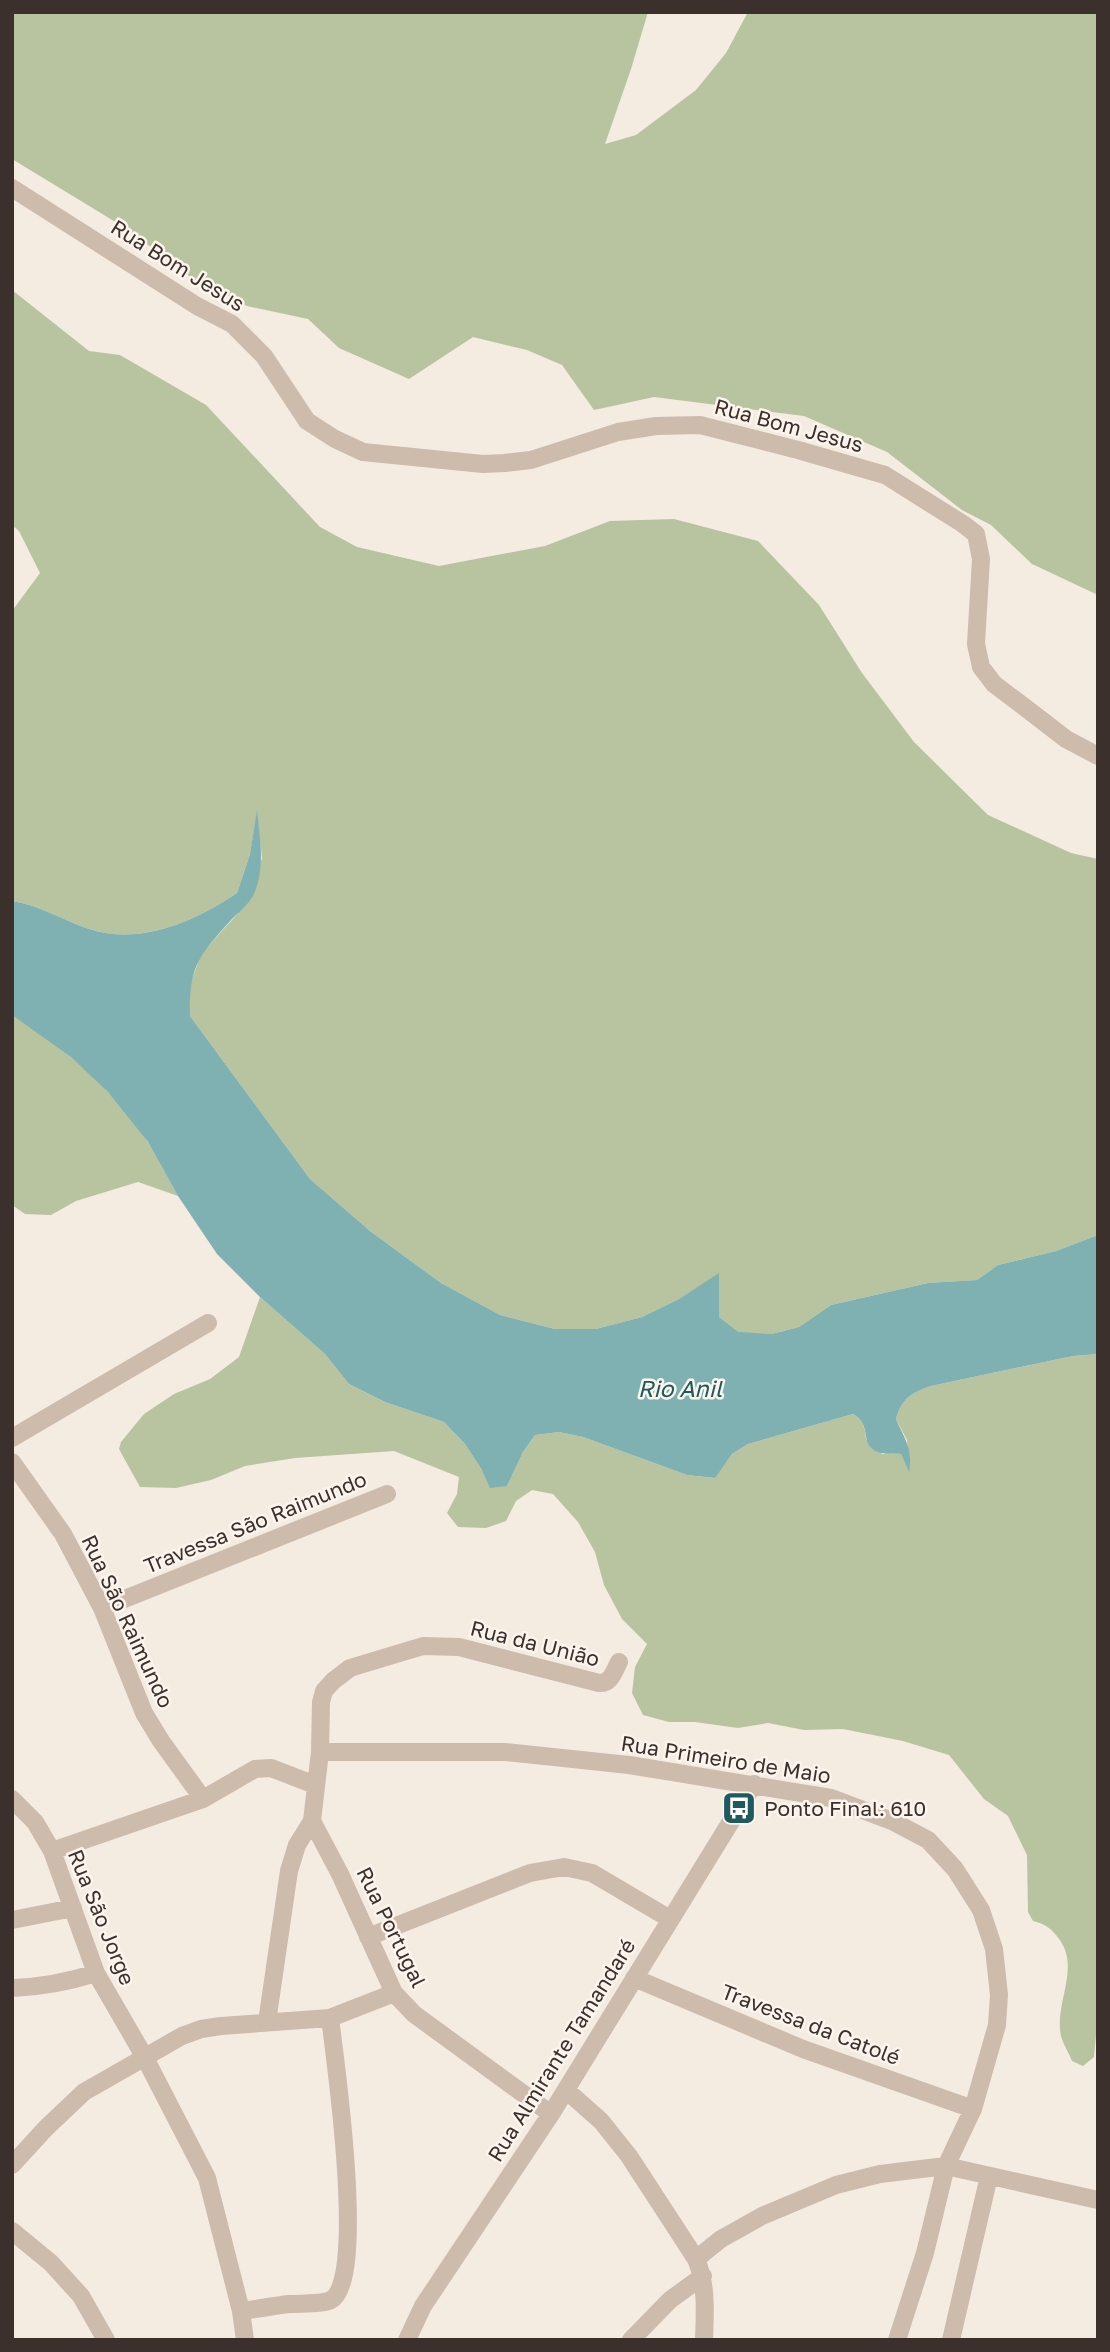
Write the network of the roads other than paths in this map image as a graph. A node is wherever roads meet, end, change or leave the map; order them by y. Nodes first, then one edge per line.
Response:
1 (12, 188) edge
2 (1098, 756) edge
3 (208, 1323) dead end
4 (12, 1438) edge
5 (12, 1462) edge
6 (387, 1494) dead end
7 (102, 1608) junction
8 (619, 1662) dead end
9 (320, 1752) junction
10 (754, 1784) junction
11 (315, 1785) junction
12 (12, 1799) edge
13 (203, 1799) junction
14 (312, 1821) junction
15 (52, 1851) junction
16 (73, 1908) junction
17 (670, 1919) junction
18 (12, 1920) edge
19 (368, 1937) junction
20 (96, 1973) junction
21 (634, 1978) junction
22 (12, 1988) edge
23 (394, 1993) junction
24 (330, 2018) junction
25 (267, 2022) junction
26 (144, 2056) junction
27 (566, 2090) junction
28 (973, 2109) junction
29 (551, 2114) junction
30 (12, 2165) edge
31 (946, 2166) junction
32 (989, 2176) junction
33 (1098, 2200) edge
34 (12, 2231) edge
35 (696, 2259) junction
36 (703, 2276) junction
37 (241, 2311) junction
38 (106, 2340) edge
39 (244, 2340) edge
40 (407, 2340) edge
41 (631, 2340) edge
42 (704, 2340) edge
43 (897, 2340) edge
44 (951, 2340) edge

1 - 2 street, Rua Bom Jesus
3 - 4 street
5 - 7 street, Rua São Raimundo
6 - 7 street, Travessa São Raimundo
7 - 13 street, Rua São Raimundo
8 - 9 street, Rua da União
9 - 10 street, Rua Primeiro de Maio
9 - 11 street
10 - 17 street, Rua Almirante Tamandaré
10 - 28 street, Rua Primeiro de Maio
11 - 13 street
11 - 14 street
12 - 15 street, Rua São Jorge
13 - 15 street
14 - 19 street, Rua Portugal
14 - 25 street
15 - 16 street, Rua São Jorge
16 - 18 street
16 - 20 street, Rua São Jorge
17 - 19 street
17 - 21 street, Rua Almirante Tamandaré
19 - 23 street, Rua Portugal
20 - 22 street
20 - 26 street, Rua São Jorge
21 - 27 street, Rua Almirante Tamandaré
21 - 28 street, Travessa da Catolé
23 - 24 street
23 - 29 street, Rua Portugal
24 - 25 street
24 - 37 street
25 - 26 street
26 - 30 street
26 - 37 street, Rua São Jorge
27 - 29 street, Rua Almirante Tamandaré
27 - 35 street
28 - 31 street, Rua Primeiro de Maio
29 - 40 street, Rua Almirante Tamandaré
31 - 32 street
31 - 35 street
31 - 43 street, Rua Primeiro de Maio
32 - 33 street
32 - 44 street
34 - 38 street
35 - 36 street
36 - 41 street
36 - 42 street
37 - 39 street, Rua São Jorge

